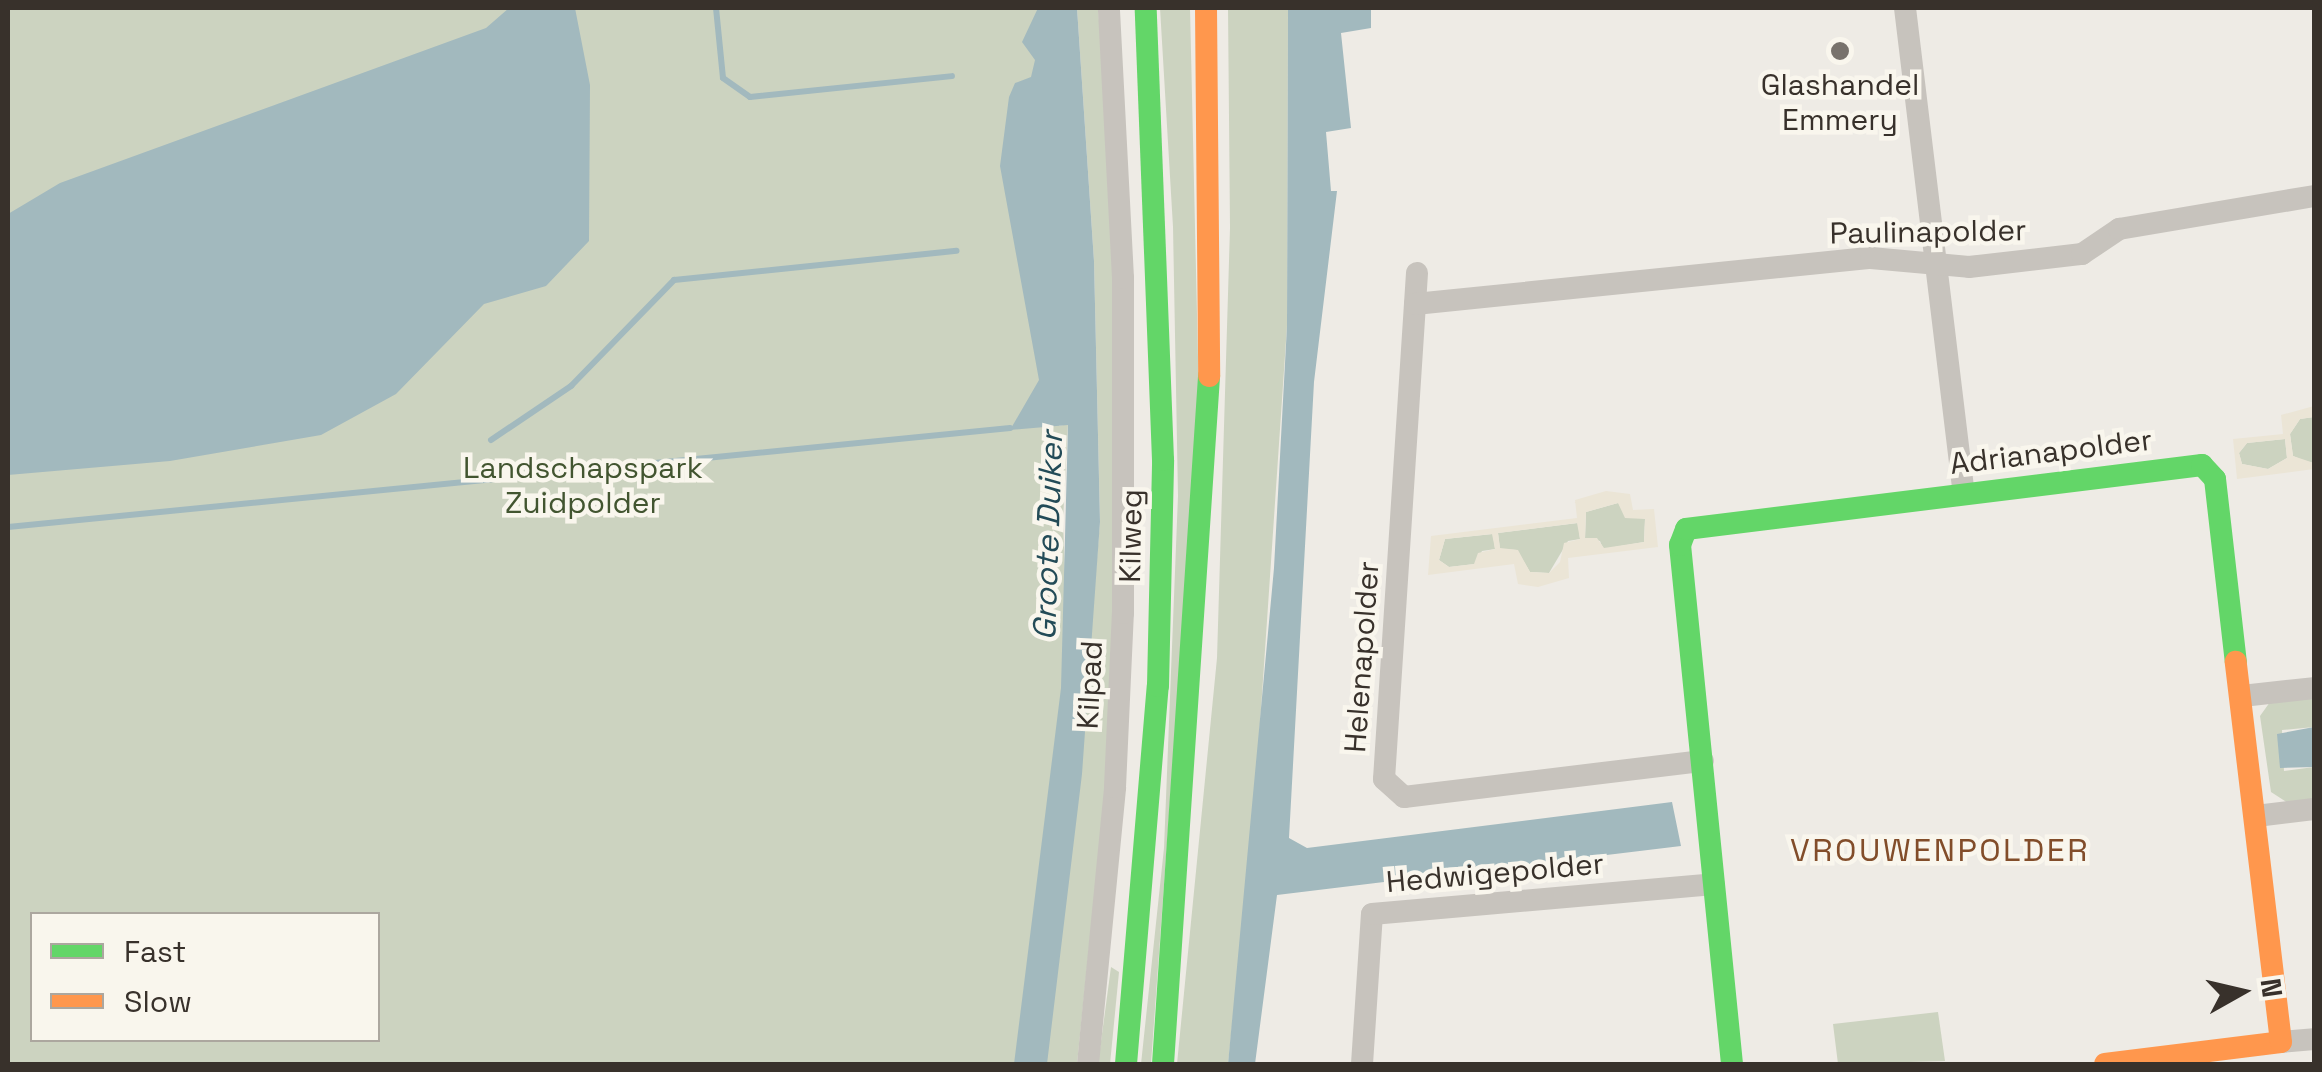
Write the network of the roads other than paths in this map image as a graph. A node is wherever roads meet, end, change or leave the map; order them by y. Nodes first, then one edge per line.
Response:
1 (1109, 8) edge
2 (1146, 8) edge
3 (1206, 8) edge
4 (1905, 8) edge
5 (2314, 196) edge
6 (1936, 264) junction
7 (1417, 272) dead end
8 (1415, 304) junction
9 (1964, 493) junction
10 (2314, 688) edge
11 (2242, 696) junction
12 (1703, 761) junction
13 (2314, 808) edge
14 (2256, 816) junction
15 (1714, 884) junction
16 (2314, 1039) edge
17 (2281, 1042) junction
18 (1088, 1064) edge
19 (1126, 1064) edge
20 (1163, 1064) edge
21 (1362, 1064) edge
22 (1732, 1064) edge
23 (2105, 1064) edge

1 - 18 street, Kilpad
2 - 19 main road, Kilweg
3 - 20 main road
4 - 6 street
5 - 6 street, Paulinapolder
6 - 8 street, Paulinapolder
6 - 9 street
7 - 8 street, Helenapolder
8 - 12 street, Helenapolder
9 - 11 main road, Adrianapolder
9 - 12 main road, Adrianapolder
10 - 11 street
11 - 14 main road, Adrianapolder
12 - 15 main road, Adrianapolder
13 - 14 street
14 - 17 main road, Adrianapolder
15 - 21 street, Hedwigepolder
15 - 22 main road, Adrianapolder
16 - 17 street
17 - 23 main road

